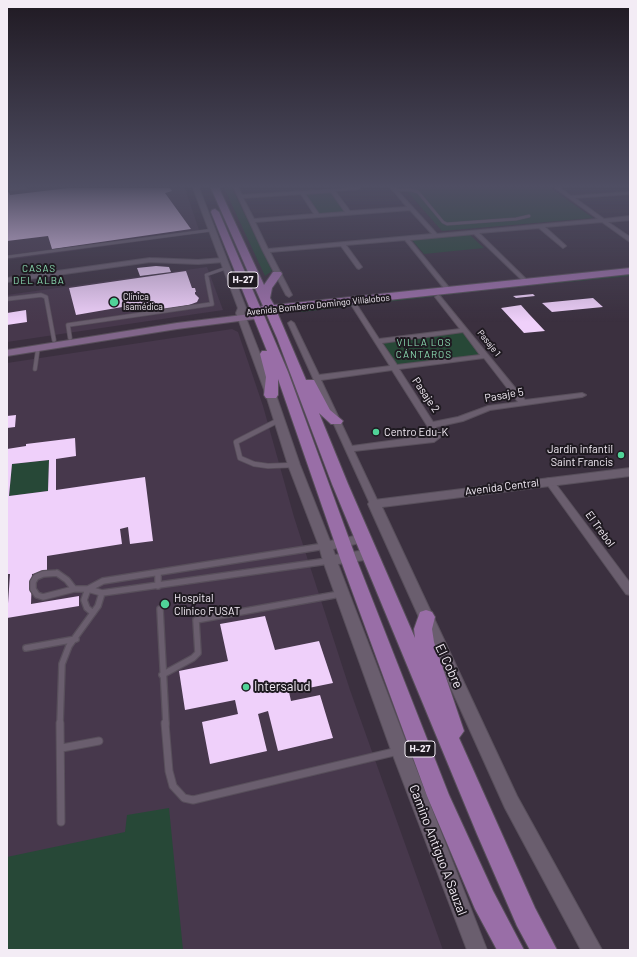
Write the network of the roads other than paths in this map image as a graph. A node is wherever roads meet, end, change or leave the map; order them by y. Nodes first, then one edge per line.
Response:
1 (474, 232) edge
2 (199, 233) edge
3 (213, 233) edge
4 (214, 233) edge
5 (224, 233) edge
6 (235, 233) edge
7 (257, 233) edge
8 (433, 233) edge
9 (468, 233) edge
10 (548, 233) edge
11 (620, 233) edge
12 (436, 236) junction
13 (406, 238) junction
14 (630, 240) edge
15 (342, 244) junction
16 (563, 246) dead end
17 (266, 251) junction
18 (232, 252) junction
19 (7, 257) edge
20 (223, 260) junction
21 (359, 267) dead end
22 (227, 270) junction
23 (630, 271) edge
24 (278, 274) junction
25 (630, 277) edge
26 (243, 279) junction
27 (7, 280) edge
28 (526, 282) junction
29 (449, 291) junction
30 (236, 294) junction
31 (289, 295) dead end
32 (438, 297) junction
33 (265, 298) junction
34 (7, 299) edge
35 (354, 306) junction
36 (271, 312) junction
37 (257, 313) junction
38 (241, 316) junction
39 (290, 324) dead end
40 (465, 330) junction
41 (54, 340) junction
42 (70, 340) junction
43 (377, 341) junction
44 (270, 342) junction
45 (7, 347) edge
46 (38, 348) junction
47 (7, 353) edge
48 (486, 356) junction
49 (292, 363) junction
50 (394, 368) junction
51 (35, 369) dead end
52 (316, 378) junction
53 (271, 394) junction
54 (582, 395) dead end
55 (523, 403) junction
56 (279, 420) junction
57 (336, 421) junction
58 (432, 424) junction
59 (349, 449) junction
60 (294, 465) junction
61 (630, 472) edge
62 (549, 481) junction
63 (374, 504) junction
64 (367, 546) junction
65 (337, 552) junction
66 (158, 573) junction
67 (627, 581) edge
68 (158, 586) junction
69 (74, 589) junction
70 (88, 590) junction
71 (630, 591) edge
72 (102, 593) junction
73 (342, 593) junction
74 (160, 609) dead end
75 (93, 613) junction
76 (426, 617) junction
77 (76, 639) junction
78 (26, 648) dead end
79 (162, 675) junction
80 (100, 740) dead end
81 (62, 748) junction
82 (400, 750) junction
83 (460, 767) junction
84 (61, 822) dead end
85 (477, 950) edge
86 (511, 950) edge
87 (544, 950) edge
88 (592, 950) edge

1 - 28 street
2 - 19 lane
3 - 20 street, Camino Antiguo A Sauzal
4 - 18 main road
5 - 18 main road, H-27
6 - 33 main road, H-27
7 - 17 street
8 - 12 street
9 - 12 street
10 - 16 street
11 - 14 street
12 - 13 street
13 - 15 street
13 - 29 street
15 - 17 street
15 - 21 street
17 - 24 street
18 - 22 main road
18 - 26 main road, H-27
20 - 22 street, Camino Antiguo A Sauzal
20 - 27 street
22 - 30 street, Camino Antiguo A Sauzal
22 - 42 lane
23 - 28 main road, Avenida Bombero Domingo Villalobos
24 - 31 street
24 - 33 main road
25 - 32 main road, Avenida Bombero Domingo Villalobos
26 - 30 main road
26 - 37 main road, H-27
28 - 29 main road, Avenida Bombero Domingo Villalobos
29 - 36 main road, Avenida Bombero Domingo Villalobos
30 - 38 street, Camino Antiguo A Sauzal
32 - 35 main road, Avenida Bombero Domingo Villalobos
32 - 40 street, Pasaje 1
33 - 36 main road, H-27
34 - 41 lane
35 - 36 main road, Avenida Bombero Domingo Villalobos
35 - 43 street, Pasaje 2
36 - 37 main road, Avenida Bombero Domingo Villalobos
36 - 49 main road, H-27
37 - 38 main road, Avenida Bombero Domingo Villalobos
37 - 44 main road, H-27
38 - 42 main road, Avenida Bombero Domingo Villalobos
38 - 53 street, Camino Antiguo A Sauzal
39 - 52 street, El Cobre
40 - 43 street
40 - 48 street, Pasaje 1
41 - 42 main road, Avenida Bombero Domingo Villalobos
41 - 45 main road, Avenida Bombero Domingo Villalobos
42 - 46 main road, Avenida Bombero Domingo Villalobos
43 - 50 street, Pasaje 2
44 - 53 main road
44 - 65 main road, H-27
46 - 47 main road, Avenida Bombero Domingo Villalobos
46 - 51 lane
48 - 50 street
48 - 55 street, Pasaje 1
49 - 57 main road
49 - 64 main road, H-27
50 - 52 street
50 - 58 street, Pasaje 2
52 - 57 street, El Cobre
53 - 56 street, Camino Antiguo A Sauzal
54 - 55 street, Pasaje 5
55 - 58 street, Pasaje 5
56 - 60 street, Camino Antiguo A Sauzal
56 - 60 lane
57 - 59 street, El Cobre
58 - 59 street, Pasaje 2
59 - 63 street, El Cobre
60 - 65 street, Camino Antiguo A Sauzal
61 - 62 street, Avenida Central
62 - 63 street, Avenida Central
62 - 67 street, El Trebol
63 - 76 street, El Cobre
64 - 65 street
64 - 65 street
64 - 83 main road, H-27
65 - 66 lane
65 - 68 lane
65 - 73 street, Camino Antiguo A Sauzal
65 - 86 main road, H-27
66 - 68 lane
66 - 70 lane
67 - 71 street, El Trebol
68 - 72 lane
69 - 69 lane
69 - 70 lane
70 - 72 lane
70 - 75 lane
72 - 75 lane
73 - 79 lane
73 - 82 street, Camino Antiguo A Sauzal
74 - 79 lane
75 - 77 lane
76 - 83 main road
76 - 88 street, El Cobre
77 - 78 lane
77 - 81 lane
79 - 82 lane
80 - 81 lane
81 - 84 lane
82 - 85 street, Camino Antiguo A Sauzal
83 - 87 main road, H-27

